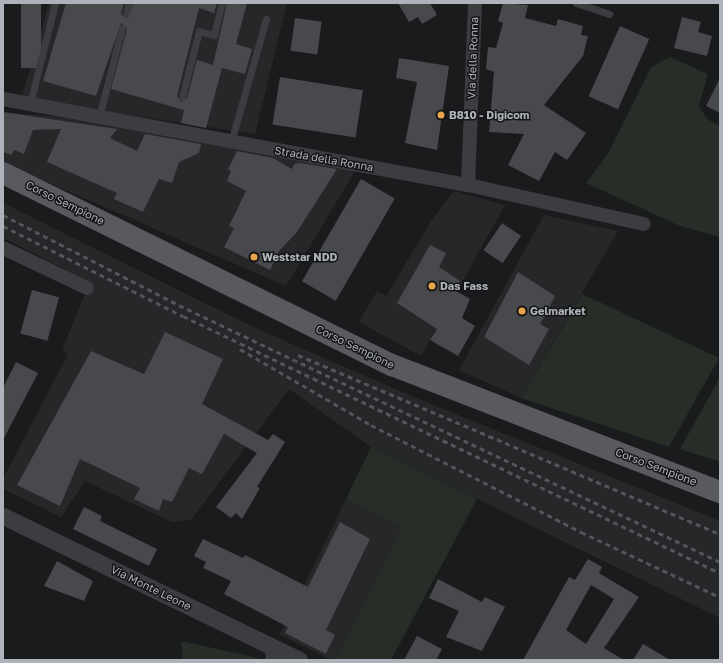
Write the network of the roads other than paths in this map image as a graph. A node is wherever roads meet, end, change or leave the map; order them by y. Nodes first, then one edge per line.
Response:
1 (55, 3) edge
2 (129, 3) edge
3 (222, 3) edge
4 (475, 3) edge
5 (576, 3) edge
6 (126, 13) dead end
7 (609, 14) dead end
8 (266, 18) dead end
9 (122, 28) dead end
10 (182, 97) dead end
11 (3, 99) edge
12 (30, 104) junction
13 (99, 117) junction
14 (231, 142) junction
15 (3, 173) edge
16 (468, 185) junction
17 (644, 224) dead end
18 (3, 248) edge
19 (88, 288) dead end
20 (720, 492) edge
21 (3, 516) edge
22 (273, 654) edge
23 (299, 660) edge

1 - 12 lane
2 - 6 lane
3 - 10 lane
4 - 16 street, Via della Ronna
5 - 7 lane
8 - 14 lane
9 - 13 lane
11 - 12 street, Strada della Ronna
12 - 13 street, Strada della Ronna
13 - 14 street, Strada della Ronna
14 - 16 street, Strada della Ronna
15 - 20 main road, Corso Sempione
16 - 17 street, Strada della Ronna
18 - 19 street
21 - 22 street, Via Monte Leone
22 - 23 street, Via Monte Leone

